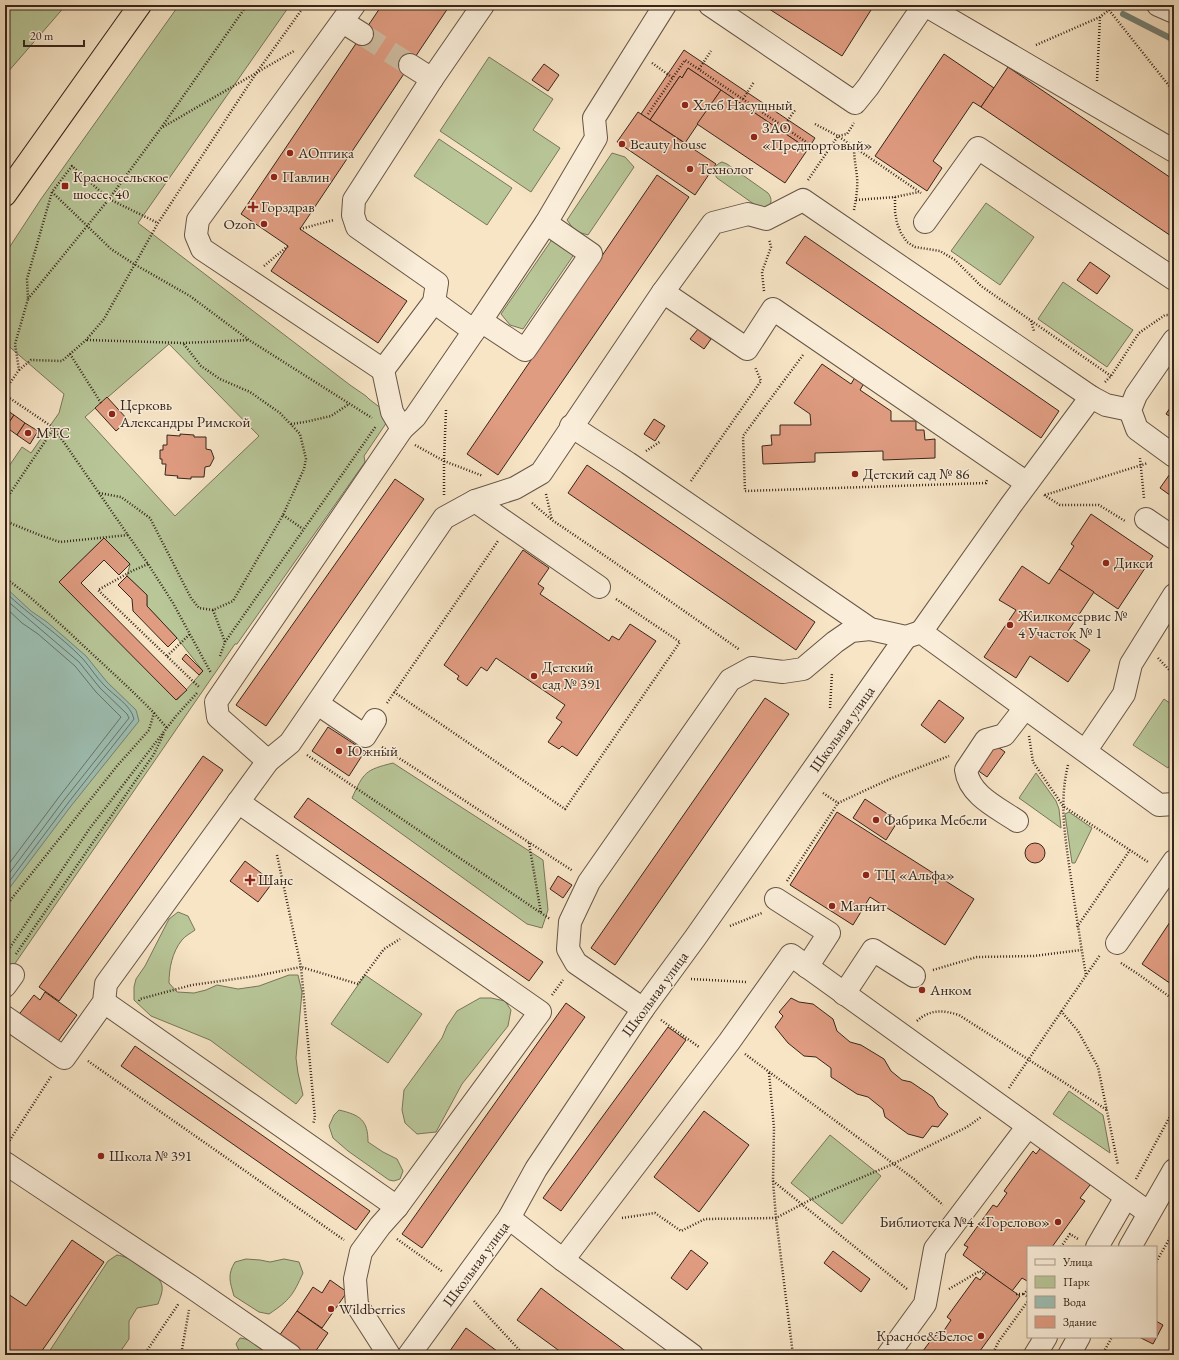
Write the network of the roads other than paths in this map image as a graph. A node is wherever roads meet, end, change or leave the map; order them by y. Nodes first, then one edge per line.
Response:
1 (140, 5) edge
2 (483, 5) edge
3 (665, 5) edge
4 (710, 5) edge
5 (924, 5) edge
6 (1158, 5) edge
7 (1174, 12) edge
8 (348, 14) edge
9 (362, 34) tunnel mouth
10 (410, 65) tunnel mouth
11 (432, 79) junction
12 (1174, 151) edge
13 (5, 195) edge
14 (925, 222) dead end
15 (546, 223) junction
16 (1174, 279) edge
17 (663, 292) junction
18 (434, 302) junction
19 (478, 326) junction
20 (1174, 340) edge
21 (383, 370) junction
22 (1091, 397) junction
23 (1133, 420) junction
24 (571, 426) junction
25 (400, 432) junction
26 (1173, 455) edge
27 (1035, 489) junction
28 (475, 501) junction
29 (1146, 519) road end
30 (1174, 538) edge
31 (599, 587) road end
32 (1174, 595) edge
33 (870, 629) junction
34 (914, 634) junction
35 (318, 704) junction
36 (1025, 708) junction
37 (370, 728) road end
38 (1081, 747) junction
39 (268, 761) junction
40 (238, 802) junction
41 (1174, 804) edge
42 (1017, 821) dead end
43 (1170, 867) edge
44 (776, 899) road end
45 (1114, 954) road end
46 (807, 967) junction
47 (914, 976) road end
48 (844, 994) junction
49 (104, 1002) junction
50 (644, 1009) junction
51 (5, 1017) edge
52 (1028, 1126) junction
53 (5, 1163) edge
54 (1174, 1170) edge
55 (1124, 1195) junction
56 (397, 1207) junction
57 (1149, 1213) junction
58 (509, 1218) junction
59 (1098, 1246) edge
60 (1131, 1246) edge
61 (563, 1260) junction
62 (1045, 1338) edge
63 (1078, 1338) edge
64 (290, 1355) edge
65 (389, 1355) edge
66 (409, 1355) edge
67 (692, 1355) edge
68 (888, 1355) edge
69 (1035, 1355) edge
70 (1069, 1355) edge

1 - 13 highway
2 - 11 street
3 - 15 street
4 - 5 street
5 - 12 street
6 - 7 street
8 - 9 street
8 - 21 street
10 - 11 street
11 - 18 street
14 - 16 street
15 - 19 street
15 - 19 street
17 - 22 street
17 - 24 street
17 - 27 street
18 - 19 street
18 - 21 street
19 - 25 street
20 - 23 street
21 - 25 street
22 - 23 street
22 - 27 street, Школьная улица
23 - 26 street
24 - 28 street
24 - 33 street
25 - 39 street
27 - 34 street, Школьная улица
28 - 31 street
28 - 35 street
29 - 30 street
32 - 38 street
33 - 34 street
33 - 50 street
34 - 36 street
34 - 50 street, Школьная улица
35 - 37 street
35 - 39 street
36 - 38 street
36 - 42 street
38 - 41 street
39 - 40 street
40 - 49 street
40 - 56 street
43 - 45 street
44 - 46 street
46 - 48 street
46 - 61 street
47 - 48 street
48 - 52 street
49 - 51 street
49 - 56 street
50 - 58 street, Школьная улица
52 - 55 street
52 - 68 street
53 - 64 street
54 - 57 street
55 - 57 street
55 - 59 street
56 - 65 street
57 - 60 street
58 - 61 street
58 - 66 street, Школьная улица
61 - 67 street
62 - 69 street
63 - 70 street

